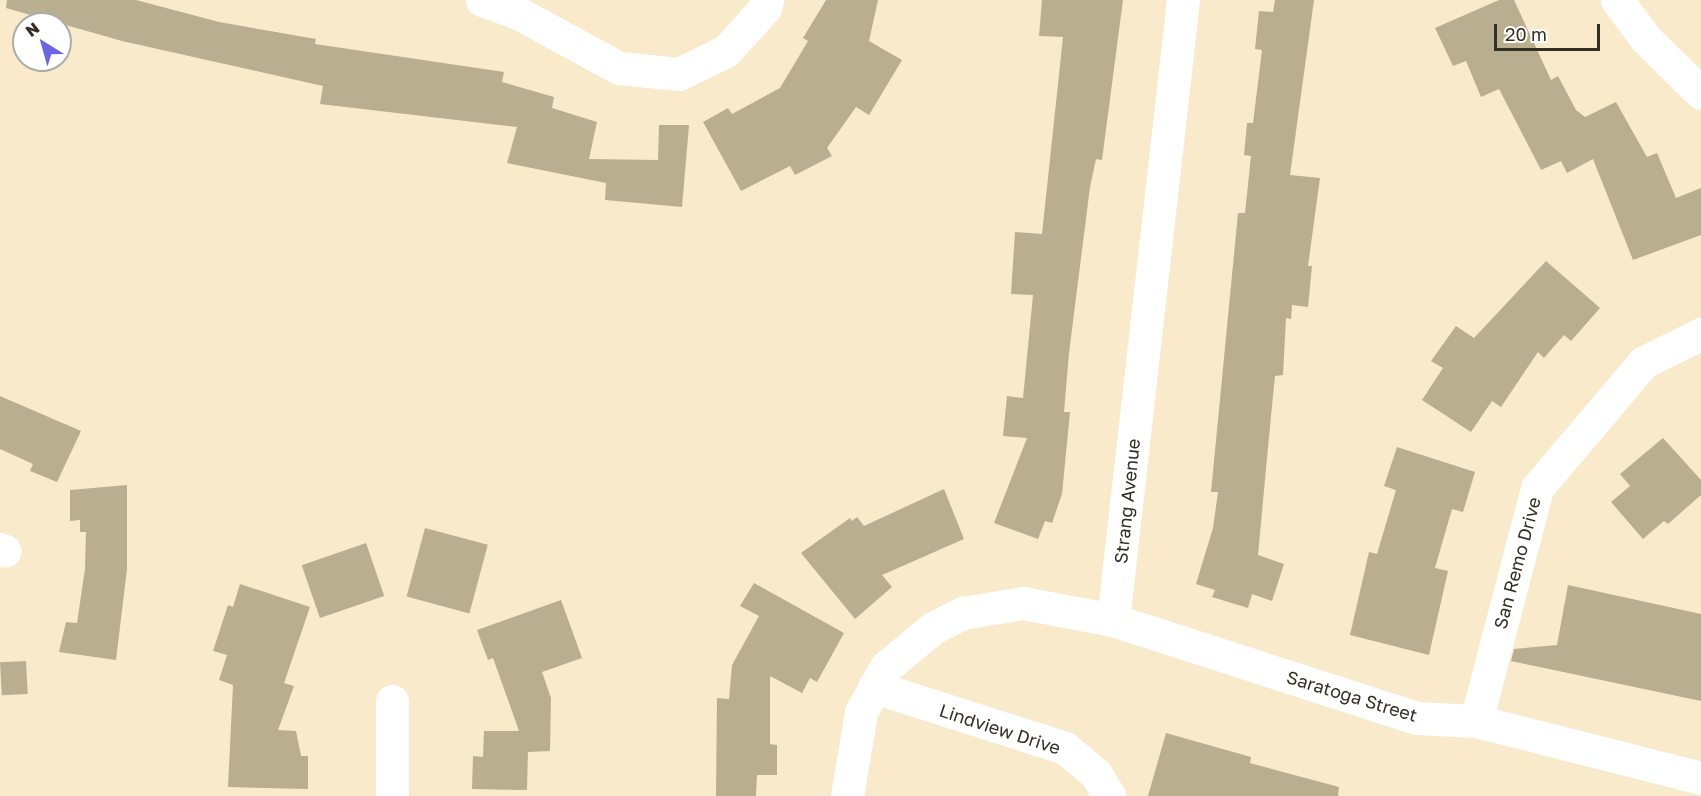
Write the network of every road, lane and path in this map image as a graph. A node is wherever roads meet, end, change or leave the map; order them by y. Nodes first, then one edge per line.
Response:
1 (482, 0) edge
2 (767, 0) edge
3 (1183, 0) edge
4 (1617, 0) edge
5 (1701, 93) edge
6 (1701, 334) edge
7 (1113, 620) junction
8 (874, 687) junction
9 (392, 701) dead end
10 (1476, 721) junction
11 (1701, 778) edge
12 (392, 796) edge
13 (847, 796) edge
14 (1109, 796) edge

1 - 2 street
3 - 7 street, Strang Avenue
4 - 5 street
6 - 10 street, San Remo Drive
7 - 8 street
7 - 10 street, Saratoga Street
8 - 13 street
8 - 14 street, Lindview Drive
9 - 12 street
10 - 11 street, Saratoga Street

